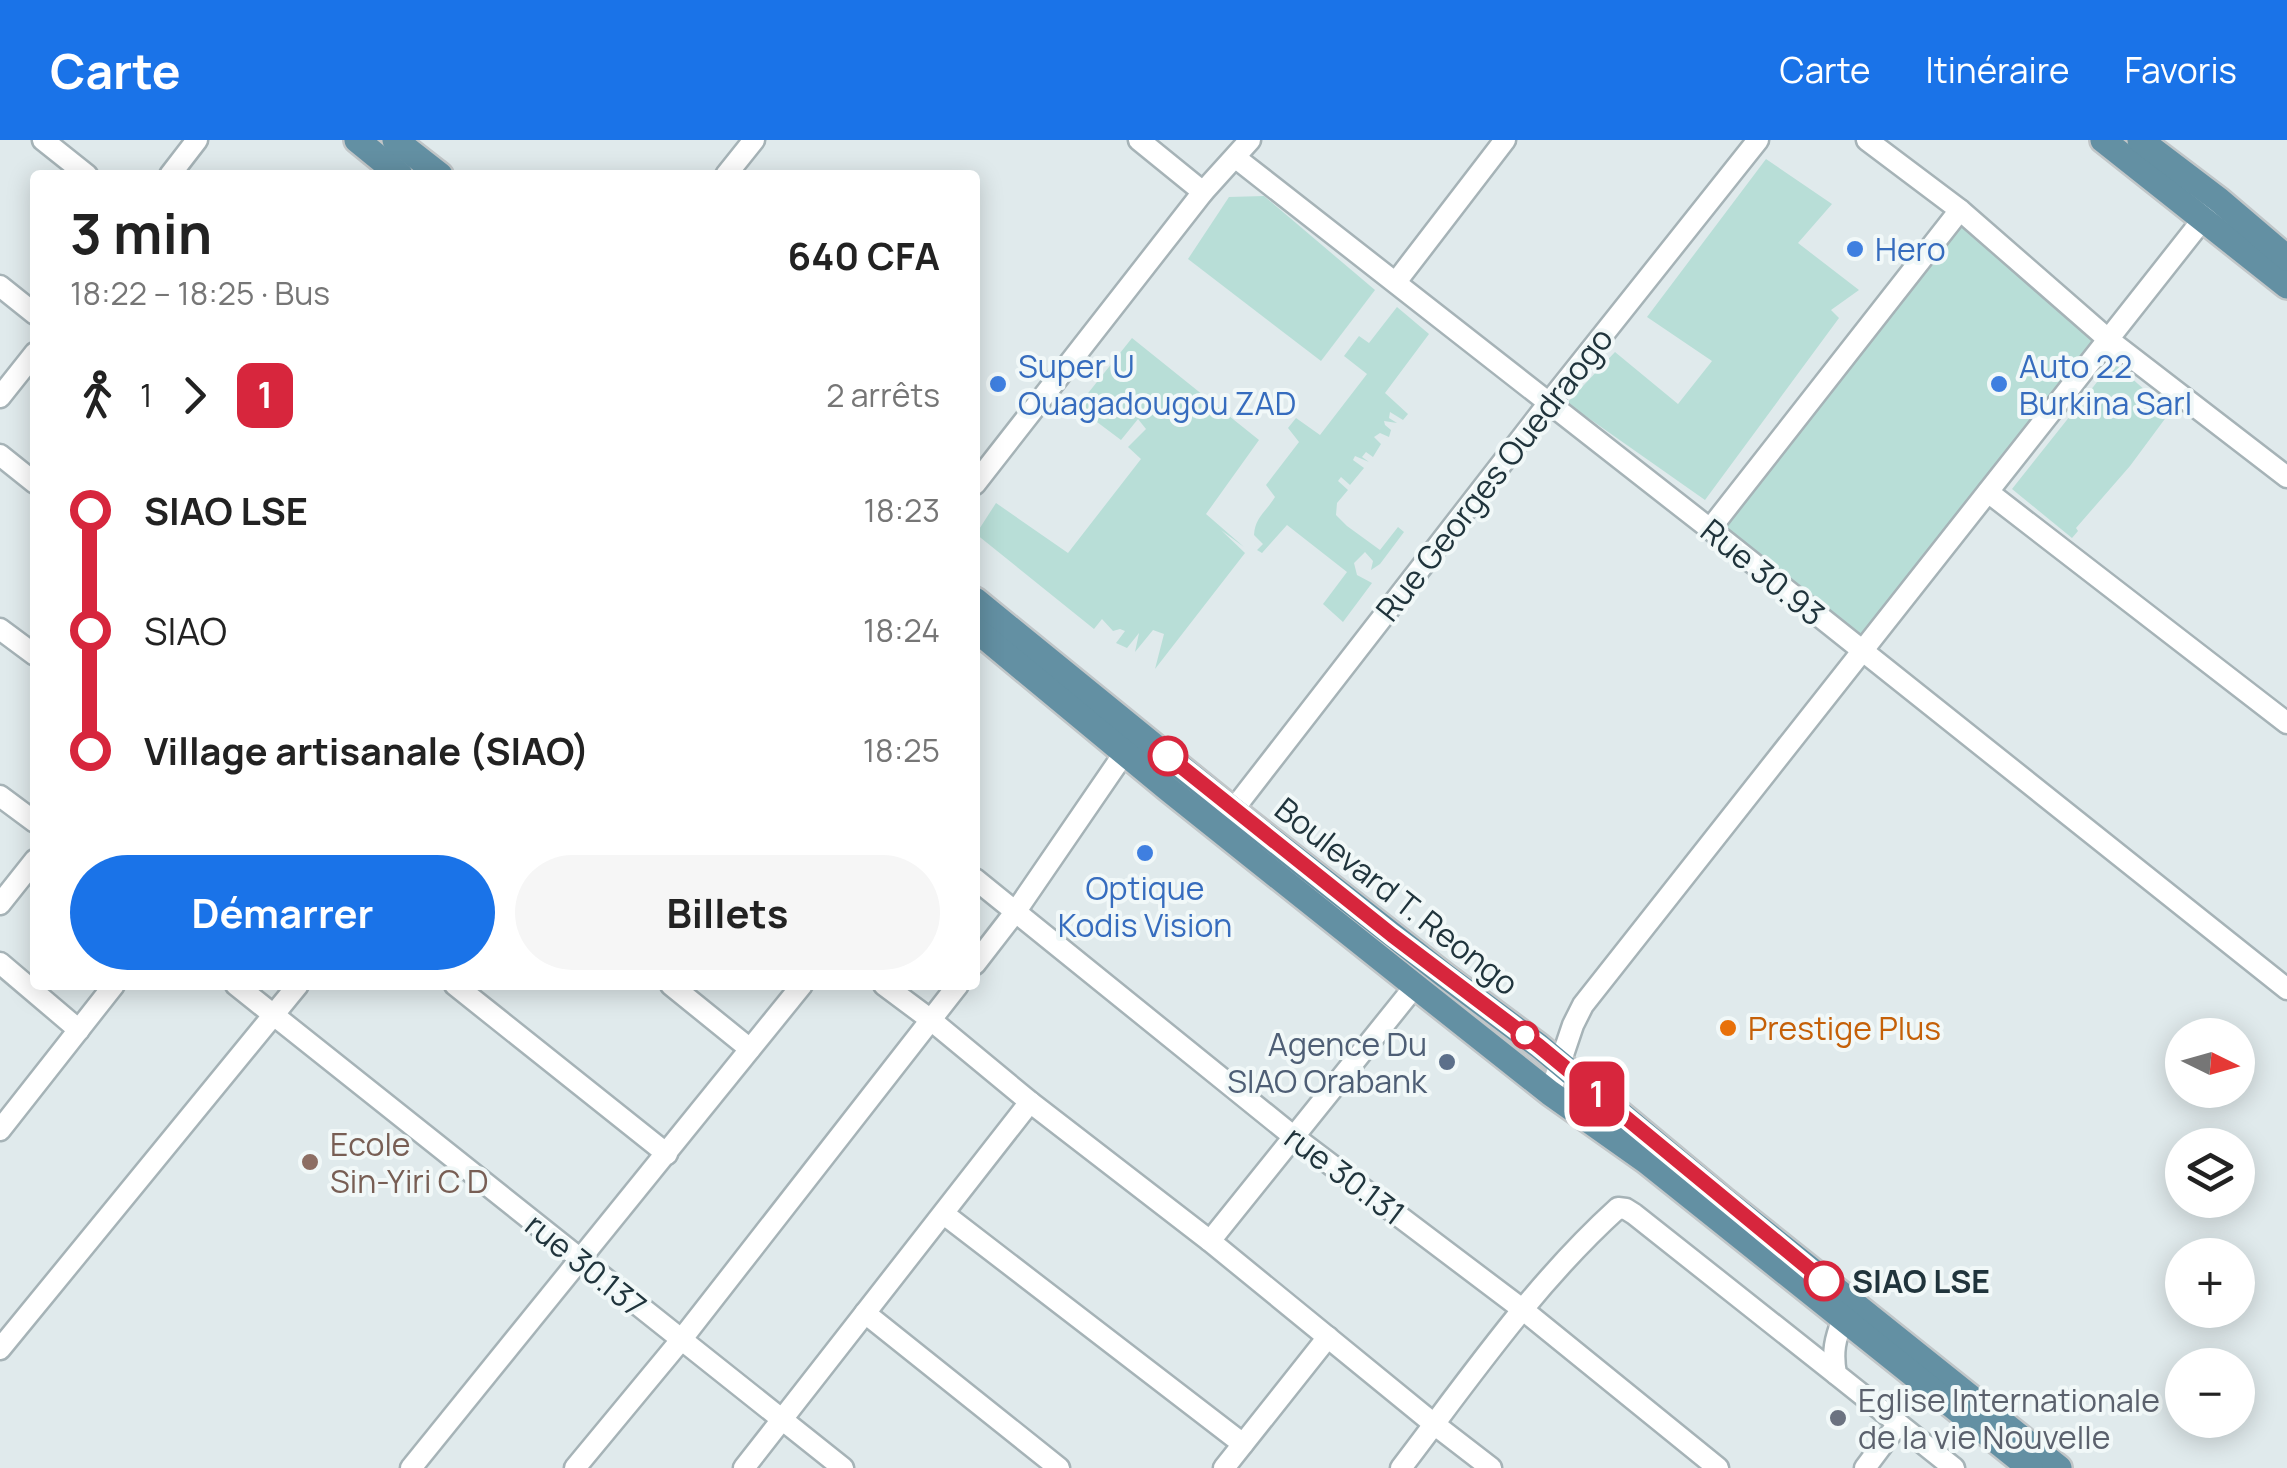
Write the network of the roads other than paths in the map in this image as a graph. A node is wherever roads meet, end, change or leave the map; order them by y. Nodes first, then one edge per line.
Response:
1 (43, 140) edge
2 (197, 140) edge
3 (357, 140) edge
4 (396, 140) edge
5 (754, 140) edge
6 (1139, 140) edge
7 (1250, 140) edge
8 (1504, 140) edge
9 (1758, 140) edge
10 (1866, 140) edge
11 (2103, 140) edge
12 (2140, 140) edge
13 (1236, 158) junction
14 (81, 170) edge
15 (174, 170) edge
16 (394, 170) edge
17 (434, 170) edge
18 (730, 170) edge
19 (1203, 192) junction
20 (2210, 209) junction
21 (1960, 210) junction
22 (2287, 258) edge
23 (1396, 282) junction
24 (0, 286) edge
25 (2287, 286) edge
26 (30, 310) edge
27 (2108, 340) junction
28 (30, 359) edge
29 (0, 397) edge
30 (1548, 404) junction
31 (0, 455) edge
32 (2287, 476) edge
33 (980, 478) edge
34 (30, 479) edge
35 (1988, 492) junction
36 (1710, 529) junction
37 (980, 604) edge
38 (0, 629) edge
39 (980, 633) edge
40 (30, 651) edge
41 (1862, 652) junction
42 (2287, 723) edge
43 (1126, 752) junction
44 (0, 796) edge
45 (1233, 810) junction
46 (30, 818) edge
47 (30, 866) edge
48 (980, 883) edge
49 (0, 904) edge
50 (1016, 912) junction
51 (980, 958) edge
52 (0, 963) edge
53 (1415, 986) junction
54 (30, 988) edge
55 (2287, 989) edge
56 (32, 990) edge
57 (110, 990) edge
58 (242, 990) edge
59 (294, 990) edge
60 (462, 990) edge
61 (677, 990) edge
62 (798, 990) edge
63 (891, 990) edge
64 (954, 990) edge
65 (274, 1016) junction
66 (931, 1020) junction
67 (79, 1030) junction
68 (750, 1049) junction
69 (1560, 1064) junction
70 (1550, 1092) junction
71 (1030, 1102) junction
72 (0, 1130) edge
73 (1293, 1136) junction
74 (667, 1154) junction
75 (944, 1214) junction
76 (1210, 1241) junction
77 (581, 1261) junction
78 (1522, 1309) junction
79 (864, 1312) junction
80 (1843, 1319) junction
81 (1328, 1337) junction
82 (681, 1340) junction
83 (0, 1349) edge
84 (1836, 1374) junction
85 (782, 1419) junction
86 (1434, 1424) junction
87 (1898, 1424) junction
88 (1243, 1444) junction
89 (412, 1468) edge
90 (575, 1468) edge
91 (744, 1468) edge
92 (843, 1468) edge
93 (1058, 1468) edge
94 (1224, 1468) edge
95 (1401, 1468) edge
96 (1491, 1468) edge
97 (1718, 1468) edge
98 (1865, 1468) edge
99 (1954, 1468) edge
100 (2030, 1468) edge
101 (2059, 1468) edge

1 - 14 street
2 - 15 street
3 - 16 main road
4 - 17 main road
5 - 18 street
6 - 19 street
7 - 13 street
8 - 23 street
9 - 30 street, Rue Georges Ouedraogo
10 - 21 street
11 - 20 main road
12 - 20 main road
13 - 19 street
13 - 23 street, Rue 30.93
19 - 33 street
20 - 22 main road
20 - 25 main road
20 - 27 street
21 - 27 street
21 - 36 street
23 - 30 street, Rue 30.93
24 - 26 street
27 - 32 street
27 - 35 street
28 - 29 street
30 - 36 street, Rue 30.93
30 - 45 street, Rue Georges Ouedraogo
31 - 34 street
35 - 41 street
35 - 42 street
36 - 41 street, Rue 30.93
37 - 45 main road, Boulevard T. Reongo
38 - 40 street
39 - 43 main road, Boulevard T. Reongo
41 - 55 street, Rue 30.93
41 - 69 street
43 - 50 street
43 - 53 main road, Boulevard T. Reongo
44 - 46 street
45 - 69 main road, Boulevard T. Reongo
47 - 49 street
48 - 50 street, rue 30.131
50 - 51 street
50 - 73 street, rue 30.131
52 - 54 street
53 - 70 main road, Boulevard T. Reongo
53 - 73 street
56 - 67 street
57 - 67 street
58 - 65 street, rue 30.137
59 - 65 street
60 - 74 street
61 - 68 street
62 - 68 street
63 - 66 street
64 - 66 street
65 - 77 street, rue 30.137
65 - 83 street
66 - 71 street
66 - 82 street
67 - 72 street
68 - 74 street
69 - 70 street
69 - 101 main road, Boulevard T. Reongo
70 - 80 main road, Boulevard T. Reongo
71 - 75 street
71 - 76 street
73 - 76 street
73 - 78 street, rue 30.131
74 - 77 street
75 - 79 street
75 - 88 street
76 - 81 street
77 - 82 street, rue 30.137
77 - 89 street
78 - 84 street
78 - 86 street
78 - 97 street, rue 30.131
79 - 85 street
79 - 93 street
80 - 84 street
80 - 100 main road, Boulevard T. Reongo
81 - 86 street
81 - 88 street
82 - 85 street, rue 30.137
82 - 90 street
84 - 87 street
85 - 91 street
85 - 92 street, rue 30.137
86 - 95 street
86 - 96 street
87 - 98 street
87 - 99 street
88 - 94 street

